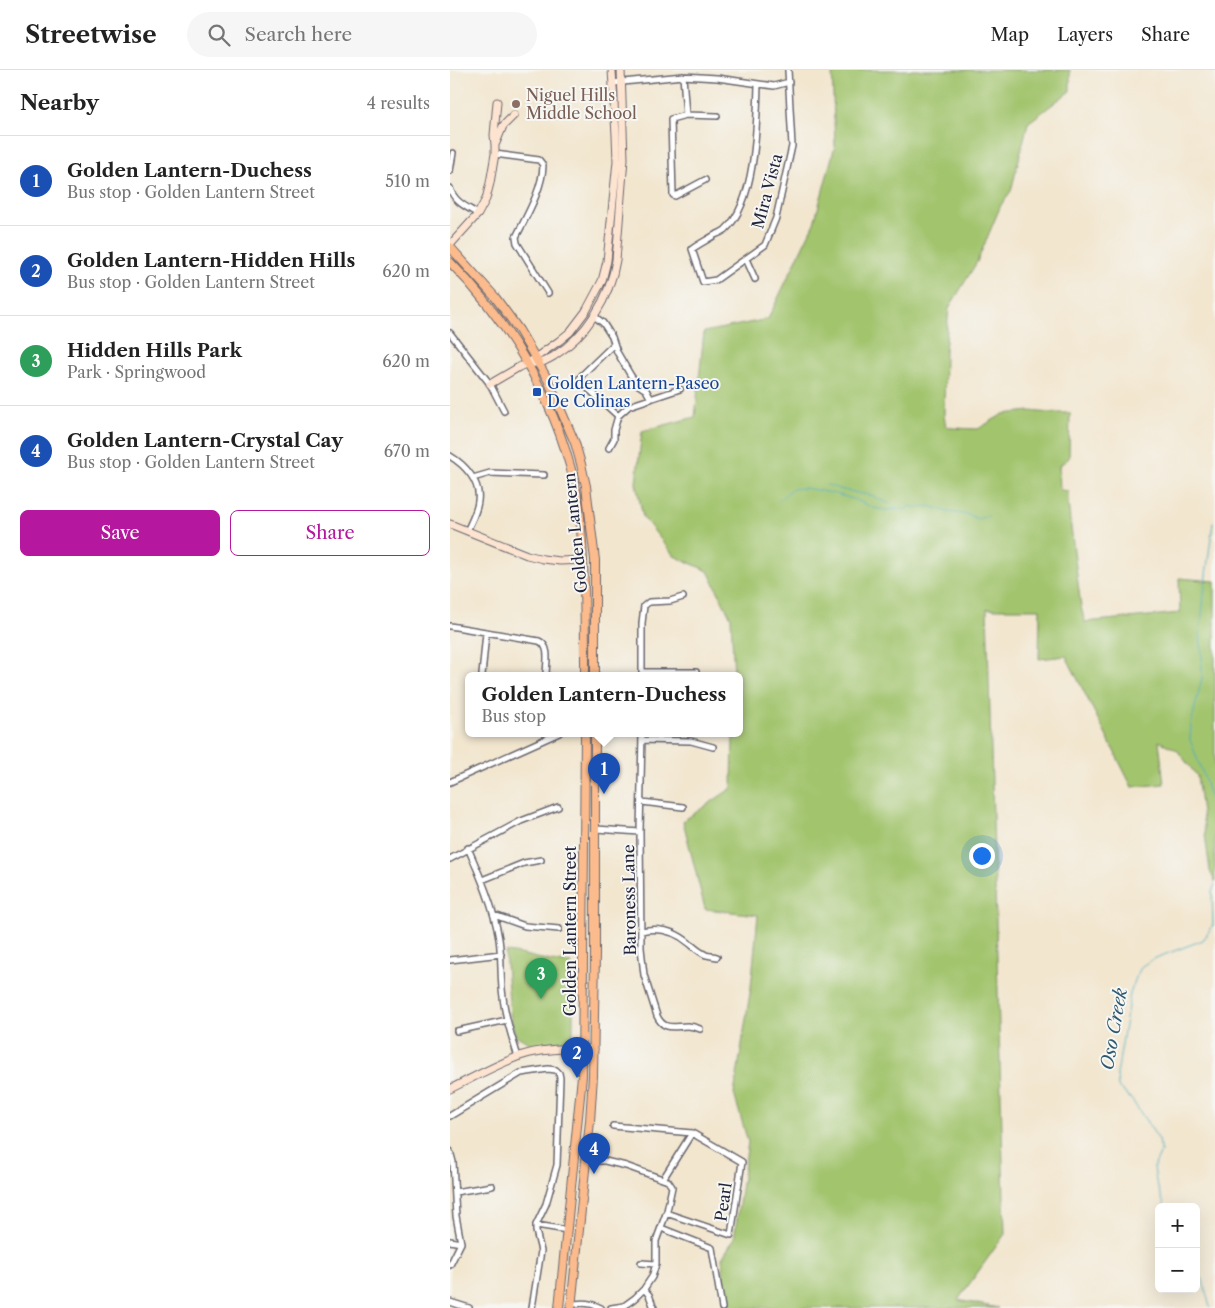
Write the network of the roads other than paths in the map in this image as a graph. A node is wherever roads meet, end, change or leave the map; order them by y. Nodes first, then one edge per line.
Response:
1 (612, 70) edge
2 (621, 70) edge
3 (719, 70) edge
4 (788, 70) edge
5 (683, 76) junction
6 (717, 78) junction
7 (622, 82) junction
8 (789, 82) junction
9 (613, 83) junction
10 (758, 84) junction
11 (497, 102) dead end
12 (514, 115) dead end
13 (686, 115) junction
14 (717, 116) dead end
15 (495, 145) junction
16 (453, 153) dead end
17 (494, 154) junction
18 (450, 171) edge
19 (705, 180) dead end
20 (450, 188) edge
21 (478, 214) junction
22 (450, 246) edge
23 (746, 260) junction
24 (450, 262) edge
25 (755, 278) dead end
26 (548, 293) dead end
27 (586, 311) junction
28 (594, 316) junction
29 (450, 333) edge
30 (614, 344) junction
31 (538, 360) junction
32 (528, 363) junction
33 (490, 384) junction
34 (680, 390) dead end
35 (650, 398) junction
36 (504, 411) dead end
37 (618, 416) junction
38 (609, 448) dead end
39 (450, 456) edge
40 (544, 475) dead end
41 (473, 478) junction
42 (589, 516) junction
43 (450, 524) edge
44 (467, 531) junction
45 (583, 560) junction
46 (683, 598) dead end
47 (596, 604) junction
48 (450, 626) edge
49 (486, 633) junction
50 (482, 672) edge
51 (546, 672) edge
52 (585, 672) edge
53 (595, 672) edge
54 (642, 672) edge
55 (550, 737) edge
56 (585, 737) edge
57 (594, 737) edge
58 (642, 740) joint
59 (713, 746) dead end
60 (450, 782) edge
61 (642, 802) junction
62 (558, 807) dead end
63 (683, 807) dead end
64 (584, 818) junction
65 (596, 830) junction
66 (640, 832) junction
67 (584, 846) junction
68 (468, 848) junction
69 (450, 858) edge
70 (541, 860) dead end
71 (482, 880) junction
72 (494, 915) junction
73 (559, 929) dead end
74 (641, 931) junction
75 (501, 954) junction
76 (717, 957) dead end
77 (450, 960) edge
78 (506, 1020) junction
79 (700, 1029) dead end
80 (458, 1031) dead end
81 (583, 1049) junction
82 (594, 1049) junction
83 (518, 1057) junction
84 (450, 1089) edge
85 (450, 1116) edge
86 (613, 1126) dead end
87 (692, 1133) junction
88 (450, 1151) edge
89 (586, 1161) junction
90 (663, 1179) junction
91 (492, 1186) dead end
92 (455, 1192) junction
93 (666, 1213) junction
94 (536, 1225) junction
95 (661, 1228) junction
96 (567, 1230) junction
97 (450, 1241) edge
98 (461, 1243) junction
99 (450, 1248) edge
100 (458, 1249) junction
101 (641, 1263) dead end
102 (656, 1264) junction
103 (450, 1265) edge
104 (562, 1284) junction
105 (644, 1289) junction
106 (450, 1302) edge
107 (572, 1307) edge
108 (469, 1308) edge
109 (532, 1308) edge
110 (559, 1308) edge
111 (601, 1308) edge
112 (611, 1308) edge
113 (654, 1308) edge
114 (722, 1308) edge

1 - 9 main road
2 - 7 main road
3 - 6 street
4 - 8 street, Mira Vista
5 - 6 street
5 - 7 street
5 - 13 street
6 - 10 street
7 - 9 street
7 - 28 main road
8 - 10 street
8 - 23 street, Mira Vista
9 - 27 main road
10 - 23 street, Mira Vista
11 - 15 main road
12 - 15 main road
13 - 14 street
13 - 19 street
15 - 17 main road
16 - 18 street
17 - 21 main road
17 - 26 street
20 - 21 street
21 - 22 main road
22 - 31 main road, Golden Lantern
23 - 25 street
24 - 32 main road, Golden Lantern
27 - 28 main road
27 - 31 main road
28 - 30 street
28 - 31 main road
29 - 33 street
30 - 35 street
30 - 37 street
31 - 32 main road
31 - 42 main road, Golden Lantern
32 - 33 main road
32 - 45 main road, Golden Lantern
33 - 36 street
34 - 35 street
35 - 37 street
37 - 38 street
39 - 41 street
40 - 41 street
41 - 44 street
42 - 45 main road
42 - 47 main road, Golden Lantern
43 - 44 main road
44 - 45 main road
45 - 47 main road
45 - 52 main road, Golden Lantern
46 - 54 street
47 - 53 main road, Golden Lantern
48 - 49 street
49 - 50 street
49 - 51 street
55 - 60 street
56 - 64 main road, Golden Lantern Street
57 - 65 main road, Golden Lantern Street
58 - 59 street
58 - 61 street, Baroness Lane
61 - 63 street
61 - 66 street, Baroness Lane
62 - 68 street
64 - 65 main road
64 - 67 main road, Golden Lantern Street
65 - 66 street
65 - 67 main road
65 - 82 main road, Golden Lantern Street
66 - 74 street, Baroness Lane
67 - 81 main road, Golden Lantern Street
68 - 69 street
68 - 71 street
70 - 71 street
71 - 72 street
72 - 73 street
72 - 75 street
74 - 76 street
74 - 79 street, Baroness Lane
75 - 77 street
75 - 78 street
78 - 80 street
78 - 83 street
81 - 82 main road
81 - 83 main road
81 - 96 main road, Golden Lantern Street
82 - 89 main road, Golden Lantern Street
83 - 84 main road
85 - 94 street
86 - 87 street
87 - 90 street
87 - 93 street, Pearl
88 - 92 street
89 - 90 street
89 - 107 main road, Golden Lantern Street
90 - 93 street
91 - 92 street
92 - 98 street
93 - 95 street
94 - 96 street
94 - 109 street
95 - 102 street
95 - 114 street
96 - 104 main road, Golden Lantern Street
97 - 98 street
98 - 100 street
99 - 100 street
100 - 103 street
101 - 102 street
102 - 105 street
104 - 107 main road
104 - 110 main road, Golden Lantern Street
105 - 112 street
105 - 113 street
106 - 108 street
107 - 111 street

